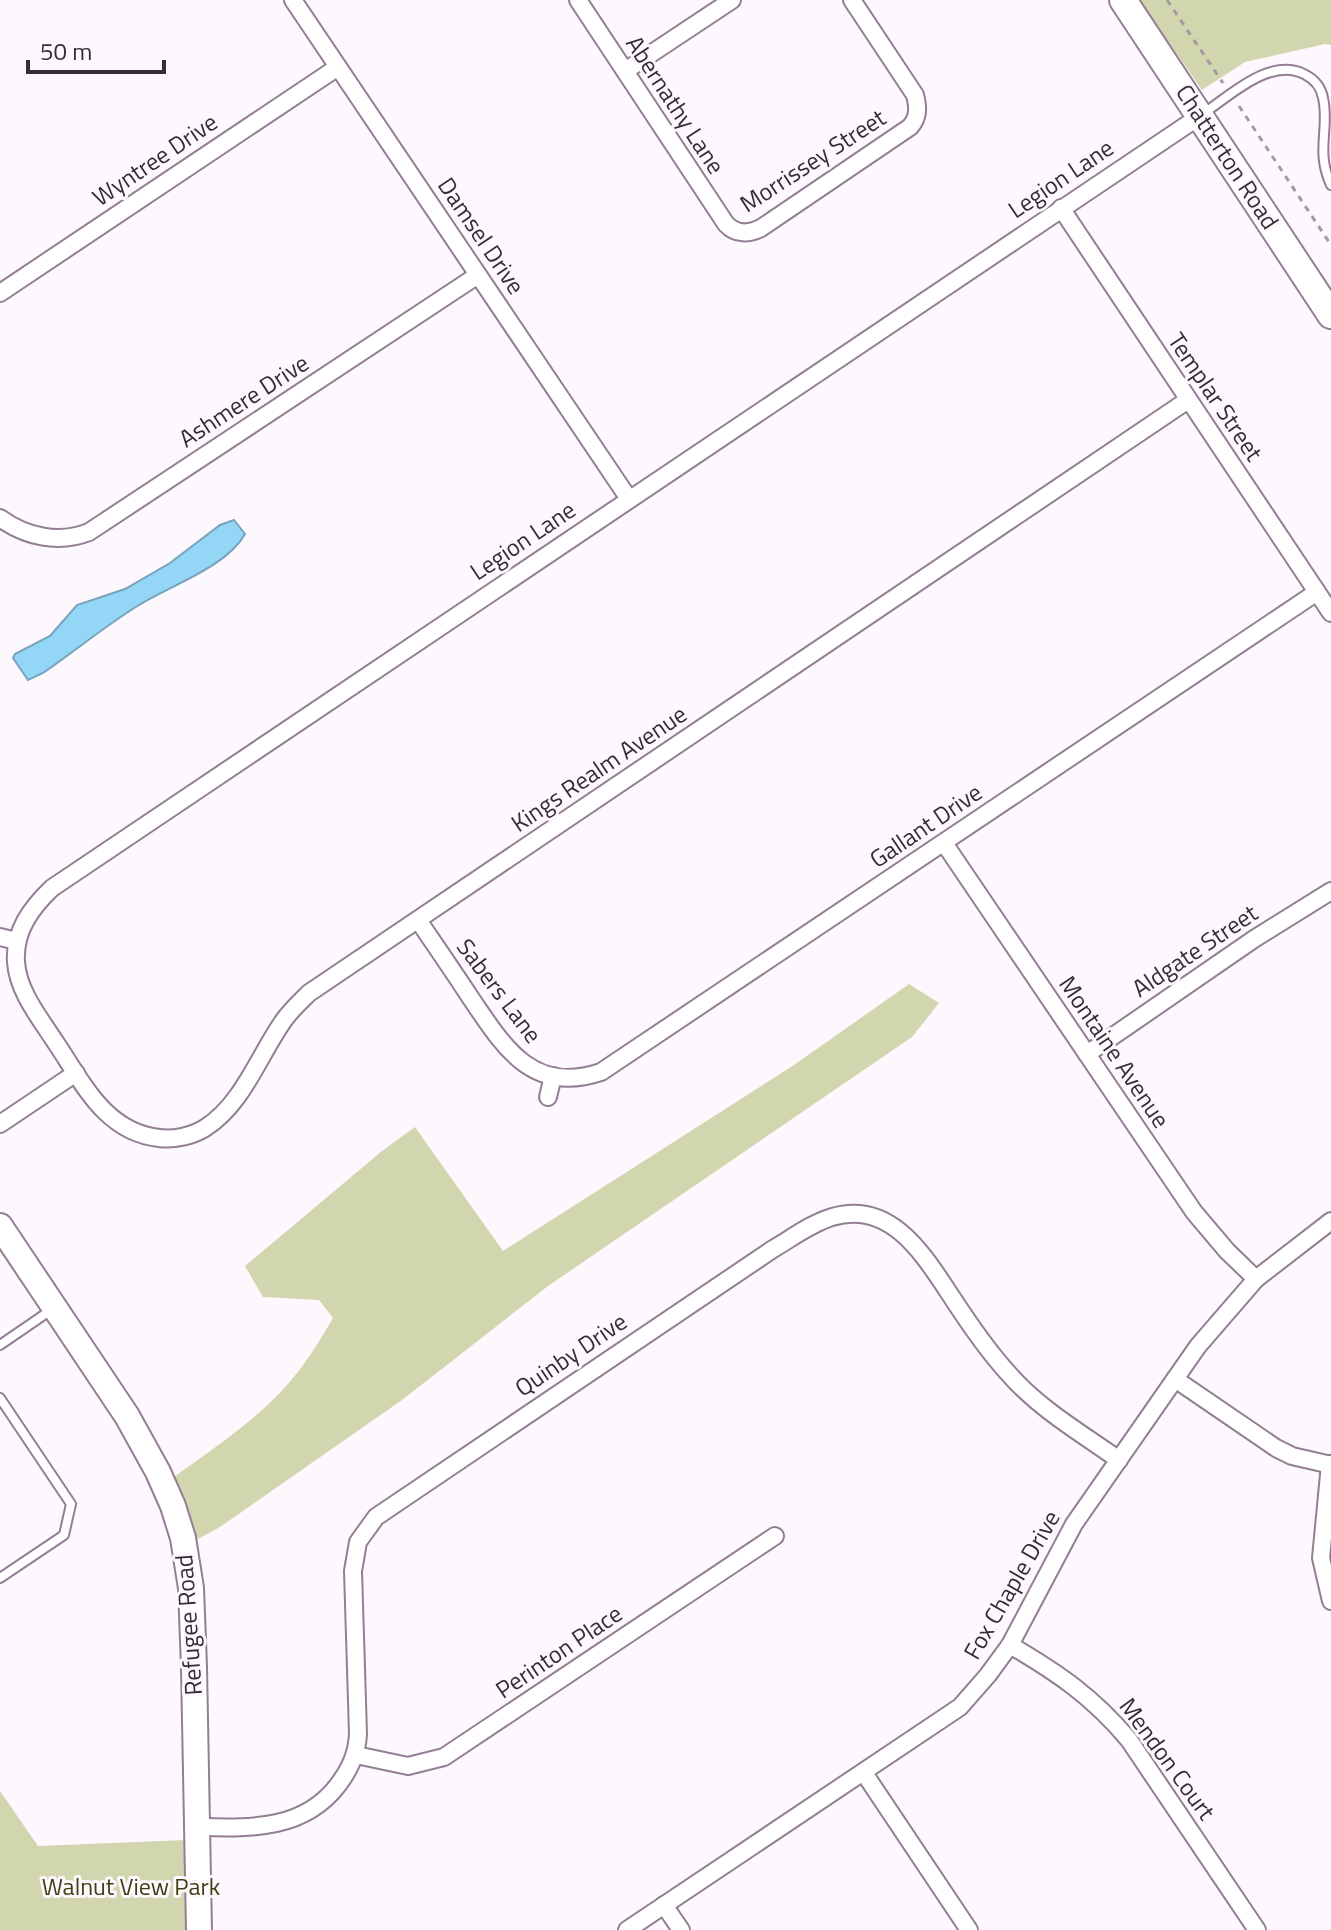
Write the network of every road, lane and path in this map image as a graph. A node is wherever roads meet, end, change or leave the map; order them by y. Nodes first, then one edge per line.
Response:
1 (293, 0) edge
2 (578, 0) edge
3 (732, 0) edge
4 (852, 0) edge
5 (1123, 0) edge
6 (1167, 0) edge
7 (338, 67) junction
8 (625, 71) junction
9 (1231, 95) junction
10 (1200, 116) junction
11 (1331, 185) edge
12 (1061, 208) junction
13 (737, 232) joint
14 (1331, 245) edge
15 (478, 275) junction
16 (0, 293) edge
17 (1331, 315) edge
18 (1188, 400) junction
19 (629, 499) junction
20 (0, 518) edge
21 (1317, 592) junction
22 (1331, 613) edge
23 (944, 843) junction
24 (1331, 891) edge
25 (418, 920) junction
26 (0, 937) edge
27 (17, 941) junction
28 (1087, 1054) junction
29 (76, 1073) junction
30 (553, 1076) junction
31 (548, 1097) dead end
32 (0, 1124) edge
33 (1331, 1221) edge
34 (0, 1226) edge
35 (1256, 1279) junction
36 (55, 1307) junction
37 (0, 1345) edge
38 (1175, 1379) junction
39 (0, 1398) edge
40 (1119, 1460) junction
41 (1330, 1464) edge
42 (775, 1536) dead end
43 (0, 1578) edge
44 (1331, 1601) edge
45 (1010, 1645) junction
46 (356, 1755) junction
47 (864, 1773) junction
48 (197, 1827) junction
49 (664, 1905) junction
50 (199, 1930) edge
51 (627, 1930) edge
52 (681, 1930) edge
53 (969, 1930) edge
54 (1257, 1930) edge

1 - 7 street, Damsel Drive
2 - 8 street, Abernathy Lane
3 - 8 street
4 - 13 street, Morrissey Street
5 - 10 main road, Chatterton Road
6 - 9 path
7 - 15 street, Damsel Drive
7 - 16 street, Wyntree Drive
8 - 13 street, Abernathy Lane
9 - 10 lane
9 - 11 lane
9 - 14 path
10 - 12 street, Legion Lane
10 - 17 main road, Chatterton Road
12 - 18 street, Templar Street
12 - 19 street, Legion Lane
15 - 19 street, Damsel Drive
15 - 20 street, Ashmere Drive
18 - 21 street, Templar Street
18 - 25 street, Kings Realm Avenue
19 - 27 street, Legion Lane
21 - 22 street, Templar Street
21 - 23 street, Gallant Drive
23 - 28 street, Montaine Avenue
23 - 30 street, Gallant Drive
24 - 28 street, Aldgate Street
25 - 29 street, Kings Realm Avenue
25 - 30 street, Sabers Lane
26 - 27 street
27 - 29 street
28 - 35 street, Montaine Avenue
29 - 32 street
30 - 31 street
33 - 35 street, Fox Chaple Drive
34 - 36 street, Refugee Road
35 - 38 street, Fox Chaple Drive
36 - 37 lane
36 - 48 street, Refugee Road
38 - 40 street, Fox Chaple Drive
38 - 41 street
39 - 43 lane
40 - 45 street, Fox Chaple Drive
40 - 46 street, Quinby Drive
41 - 44 street
42 - 46 street, Perinton Place
45 - 47 street, Fox Chaple Drive
45 - 54 street, Mendon Court
46 - 48 street
47 - 49 street, Fox Chaple Drive
47 - 53 street
48 - 50 street, Refugee Road
49 - 51 street, Fox Chaple Drive
49 - 52 street

